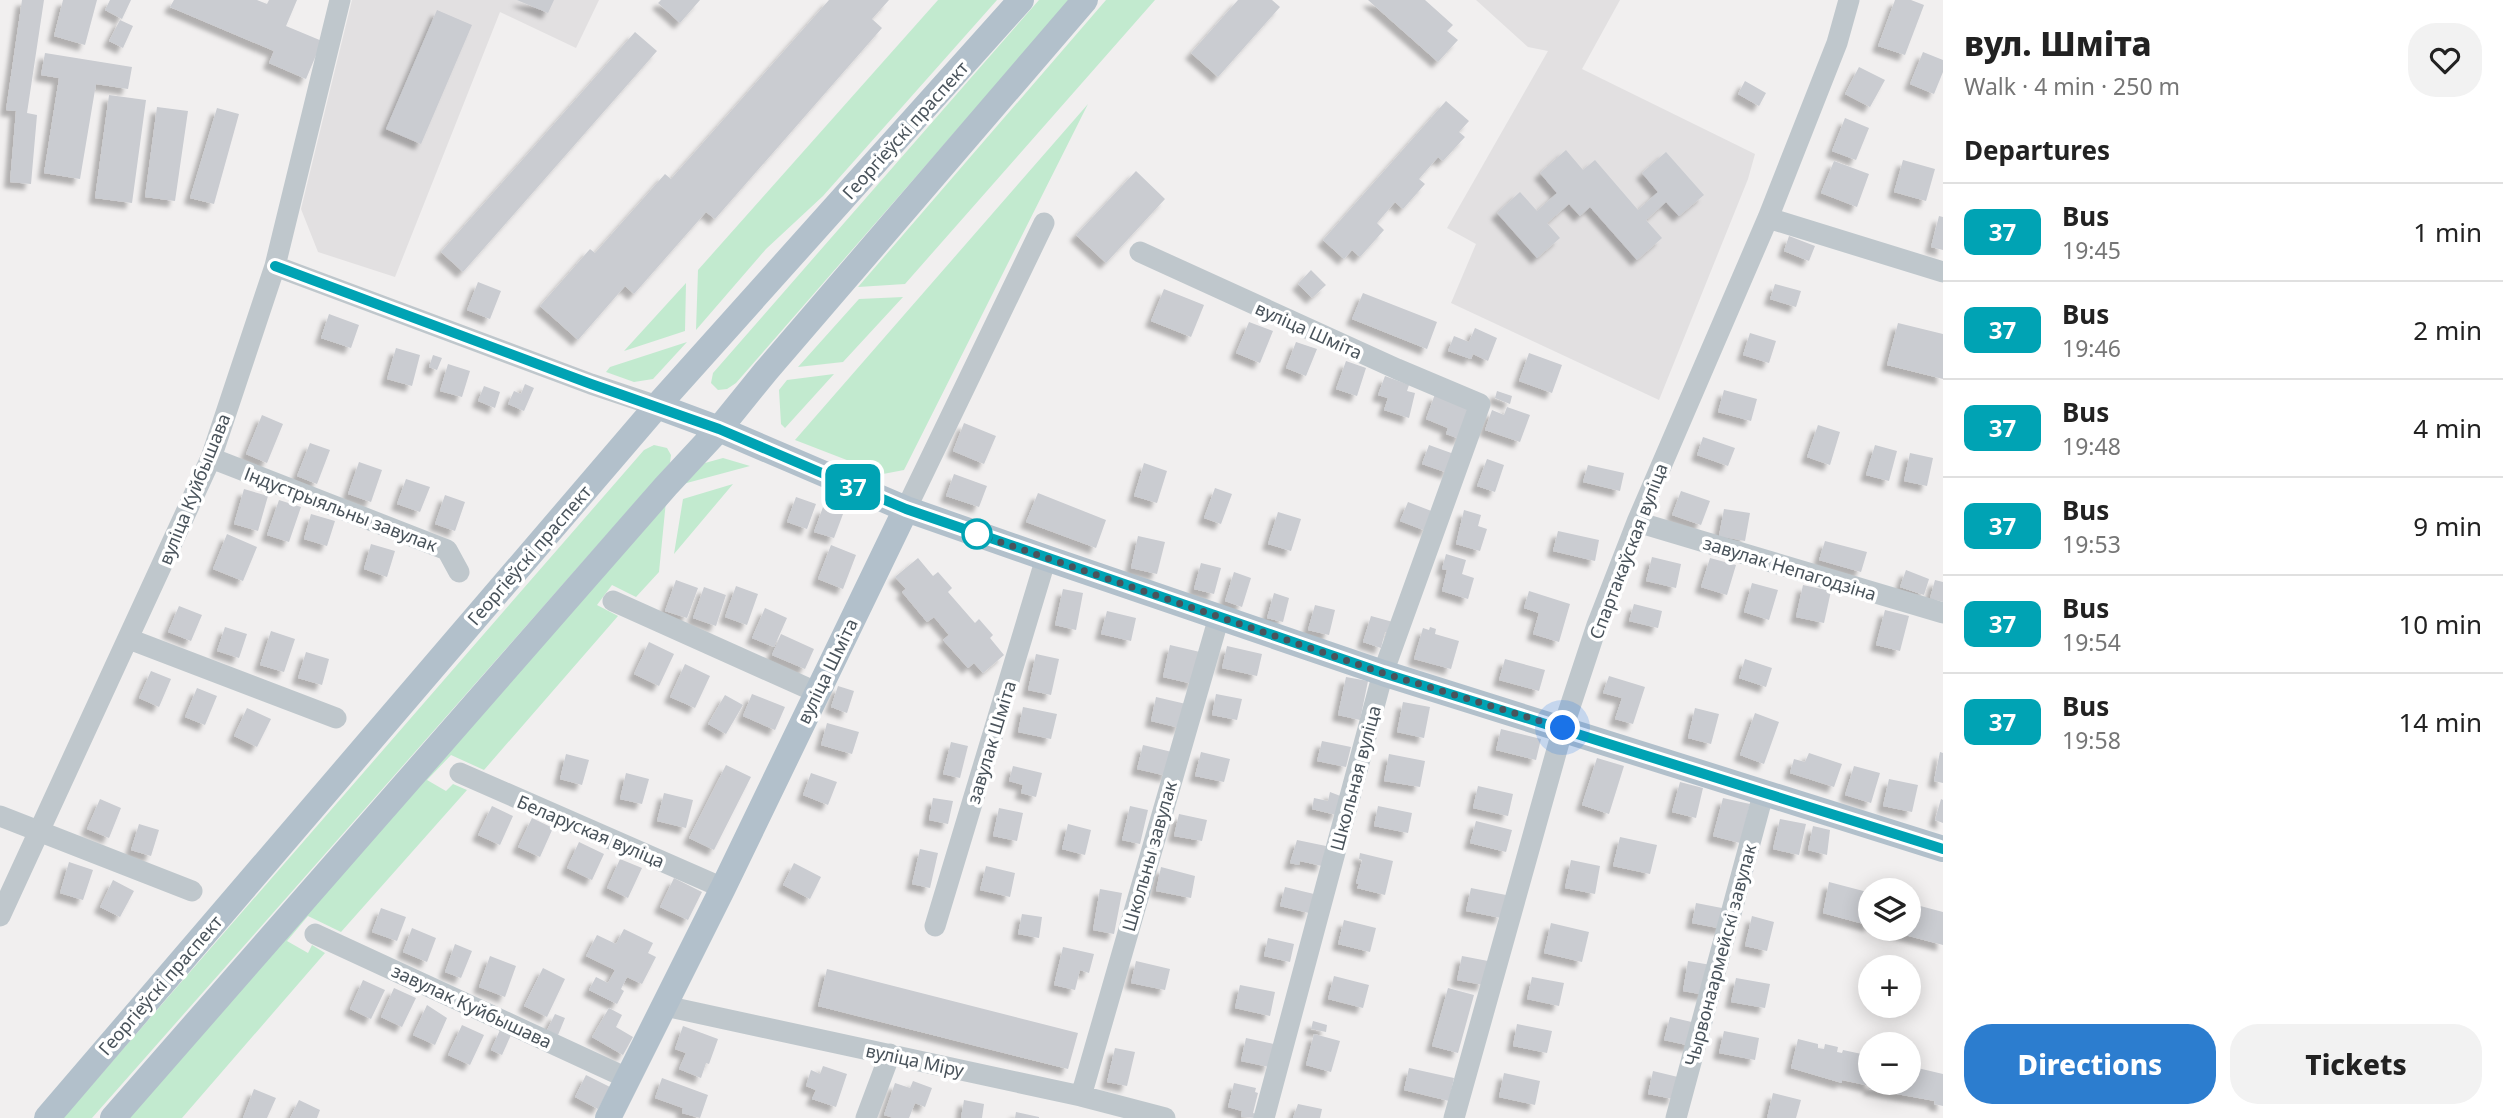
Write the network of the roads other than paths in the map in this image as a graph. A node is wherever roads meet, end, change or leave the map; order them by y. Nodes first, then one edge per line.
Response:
1 (341, 0) edge
2 (1021, 0) edge
3 (1085, 0) edge
4 (1849, 0) edge
5 (1768, 218) junction
6 (1044, 223) dead end
7 (1140, 253) dead end
8 (275, 266) junction
9 (1943, 272) edge
10 (1480, 404) joint
11 (657, 406) junction
12 (719, 429) junction
13 (211, 458) junction
14 (906, 509) junction
15 (1637, 522) junction
16 (1046, 558) junction
17 (459, 572) dead end
18 (613, 601) dead end
19 (1943, 613) edge
20 (1219, 617) junction
21 (130, 639) junction
22 (1383, 673) junction
23 (816, 692) junction
24 (336, 718) dead end
25 (1563, 728) junction
26 (460, 774) dead end
27 (1764, 791) junction
28 (0, 816) edge
29 (40, 831) junction
30 (1943, 849) edge
31 (723, 888) junction
32 (192, 891) dead end
33 (0, 916) edge
34 (935, 926) dead end
35 (315, 934) dead end
36 (665, 1006) junction
37 (890, 1055) junction
38 (629, 1079) junction
39 (1081, 1096) junction
40 (47, 1118) edge
41 (113, 1118) edge
42 (608, 1118) edge
43 (866, 1118) edge
44 (1165, 1118) edge
45 (1264, 1118) edge
46 (1454, 1118) edge
47 (1676, 1118) edge

1 - 8 street, вуліца Куйбышава
2 - 11 main road, Георгіеўскі праспект
3 - 12 main road
4 - 5 street, Спартакаўская вуліца
5 - 9 street
5 - 15 street, Спартакаўская вуліца
6 - 14 street, вуліца Шміта
7 - 10 street, вуліца Шміта
8 - 11 street
8 - 13 street, вуліца Куйбышава
10 - 22 street, Школьная вуліца
11 - 12 main road
11 - 40 main road, Георгіеўскі праспект
12 - 14 main road
12 - 41 main road
13 - 17 street, Індустрыяльны завулак
13 - 21 street, вуліца Куйбышава
14 - 16 main road
14 - 23 main road, вуліца Шміта
15 - 19 street, завулак Непагодзіна
15 - 25 street, Спартакаўская вуліца
16 - 20 main road
16 - 34 street, завулак Шміта
18 - 23 street
20 - 22 main road
20 - 39 street, Школьны завулак
21 - 24 street
21 - 29 street, вуліца Куйбышава
22 - 25 main road
22 - 45 street, Школьная вуліца
23 - 31 main road, вуліца Шміта
25 - 27 main road
25 - 46 street, Спартакаўская вуліца
26 - 31 street, Беларуская вуліца
27 - 30 main road
27 - 47 street, Чырвонаармейскі завулак
28 - 29 street
29 - 32 street
29 - 33 street, вуліца Куйбышава
31 - 36 main road, вуліца Шміта
35 - 38 street, завулак Куйбышава
36 - 37 street, вуліца Міру
36 - 38 main road, вуліца Шміта
37 - 39 street, вуліца Міру
37 - 43 street
38 - 42 main road, вуліца Шміта
39 - 44 street, вуліца Міру

